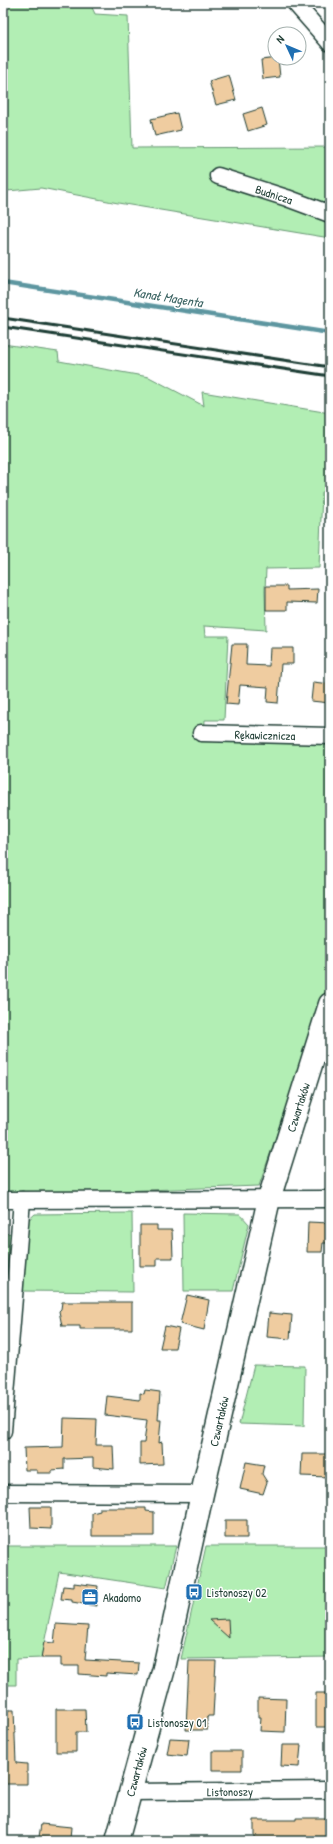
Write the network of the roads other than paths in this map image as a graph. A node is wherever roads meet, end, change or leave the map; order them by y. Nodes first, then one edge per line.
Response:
1 (296, 3) edge
2 (330, 43) edge
3 (218, 176) dead end
4 (330, 214) edge
5 (201, 733) dead end
6 (330, 736) edge
7 (330, 1004) edge
8 (270, 1199) junction
9 (330, 1199) edge
10 (3, 1200) edge
11 (22, 1200) junction
12 (3, 1431) edge
13 (3, 1493) edge
14 (202, 1494) junction
15 (330, 1790) edge
16 (130, 1792) junction
17 (117, 1841) edge

1 - 2 street
3 - 4 street, Budnicza
5 - 6 street, Rękawicznicza
7 - 8 street, Czwartaków
8 - 9 street
8 - 11 street
8 - 14 street, Czwartaków
10 - 11 street
11 - 12 street
13 - 14 street
14 - 16 street, Czwartaków
15 - 16 street, Listonoszy
16 - 17 street, Czwartaków

